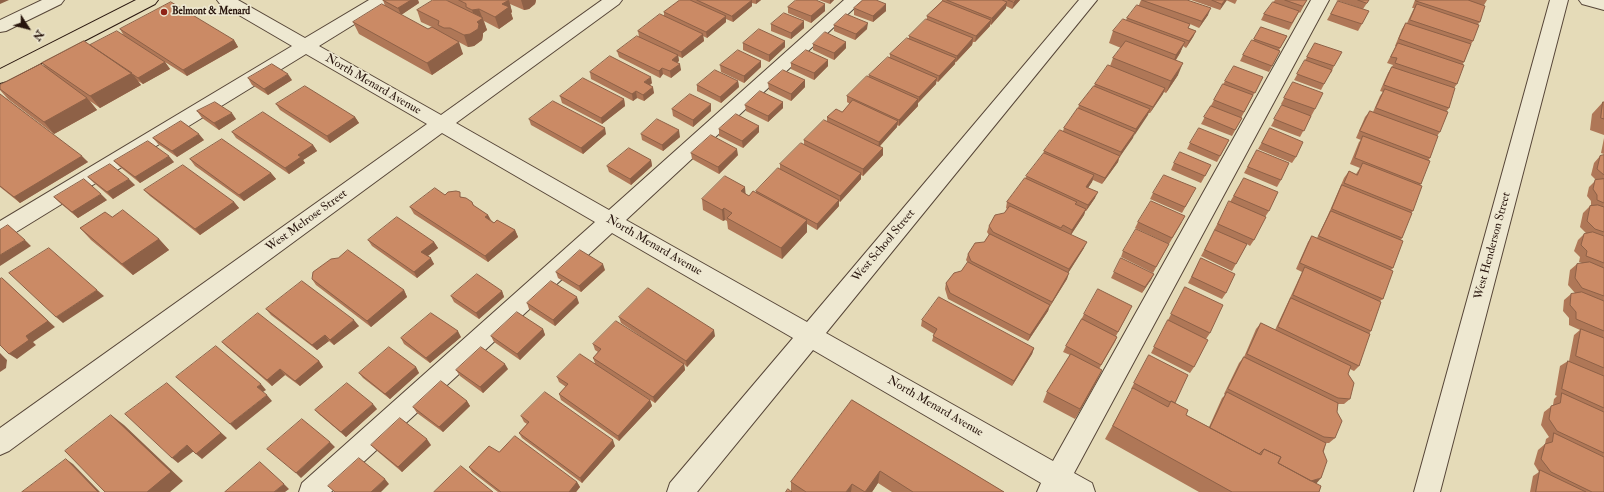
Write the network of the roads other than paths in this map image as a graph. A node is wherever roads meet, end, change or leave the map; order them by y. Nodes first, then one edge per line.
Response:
1 (55, 0) edge
2 (149, 0) edge
3 (226, 0) edge
4 (381, 0) edge
5 (613, 0) edge
6 (854, 0) edge
7 (1088, 0) edge
8 (1320, 0) edge
9 (1559, 0) edge
10 (1588, 0) edge
11 (1604, 5) edge
12 (0, 26) edge
13 (305, 46) junction
14 (0, 77) edge
15 (441, 124) junction
16 (610, 221) junction
17 (0, 231) edge
18 (810, 336) junction
19 (0, 443) edge
20 (1054, 485) edge
21 (312, 492) edge
22 (680, 492) edge
23 (1082, 492) edge
24 (1427, 492) edge

1 - 12 street
2 - 14 main road
3 - 13 street, North Menard Avenue
4 - 13 street
5 - 15 street, West Melrose Street
6 - 16 street
7 - 18 street, West School Street
8 - 20 street
9 - 24 street, West Henderson Street
10 - 11 street
13 - 15 street, North Menard Avenue
13 - 17 street
15 - 16 street, North Menard Avenue
15 - 19 street, West Melrose Street
16 - 18 street, North Menard Avenue
16 - 21 street
18 - 20 street, North Menard Avenue
18 - 22 street, West School Street
20 - 23 street, North Menard Avenue

